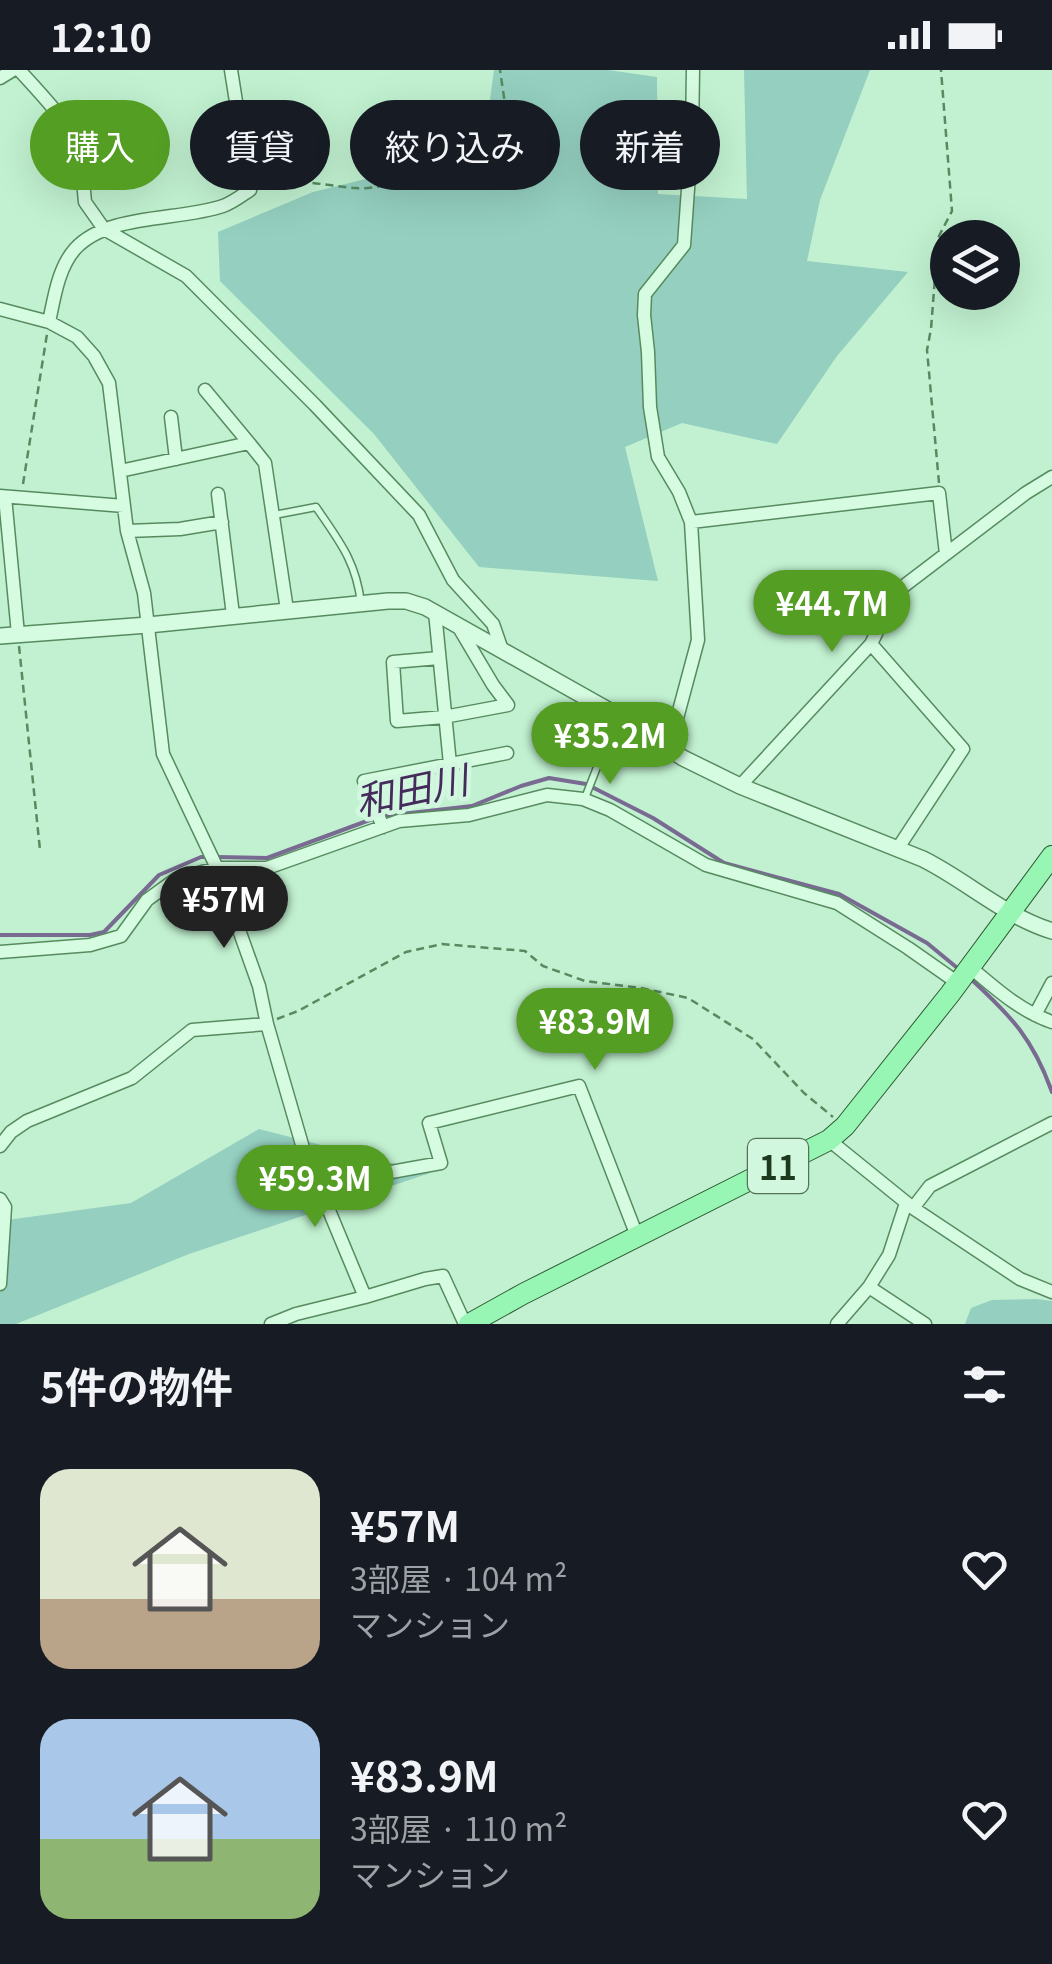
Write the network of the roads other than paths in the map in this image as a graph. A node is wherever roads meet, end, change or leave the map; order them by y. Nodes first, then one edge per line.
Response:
1 (16, 70) edge
2 (231, 70) edge
3 (693, 70) edge
4 (0, 78) edge
5 (104, 229) junction
6 (0, 310) edge
7 (49, 322) junction
8 (205, 390) dead end
9 (171, 416) dead end
10 (249, 443) junction
11 (176, 459) junction
12 (120, 471) junction
13 (1052, 477) edge
14 (218, 494) dead end
15 (2, 496) edge
16 (124, 506) junction
17 (273, 516) junction
18 (222, 522) junction
19 (692, 522) junction
20 (127, 530) junction
21 (946, 554) junction
22 (362, 603) junction
23 (287, 610) junction
24 (435, 612) junction
25 (232, 616) junction
26 (148, 625) junction
27 (458, 626) junction
28 (18, 634) junction
29 (0, 636) edge
30 (871, 644) junction
31 (502, 650) junction
32 (439, 658) junction
33 (617, 715) junction
34 (444, 717) junction
35 (669, 748) junction
36 (507, 753) dead end
37 (450, 764) junction
38 (740, 786) junction
39 (584, 800) junction
40 (383, 827) junction
41 (898, 848) junction
42 (1052, 856) edge
43 (217, 868) junction
44 (1009, 913) junction
45 (1052, 931) edge
46 (0, 952) edge
47 (964, 975) junction
48 (1052, 983) edge
49 (1035, 1015) junction
50 (1052, 1022) edge
51 (267, 1024) junction
52 (1052, 1123) edge
53 (837, 1133) junction
54 (0, 1146) edge
55 (324, 1196) junction
56 (0, 1199) edge
57 (910, 1206) junction
58 (638, 1236) junction
59 (0, 1284) edge
60 (869, 1287) junction
61 (1052, 1292) edge
62 (365, 1297) junction
63 (271, 1324) edge
64 (467, 1324) edge
65 (837, 1324) edge
66 (925, 1324) edge

1 - 4 street
1 - 5 street
2 - 5 street
3 - 19 street
5 - 7 street
5 - 31 street
6 - 7 street
7 - 12 street
8 - 10 street
9 - 11 street
10 - 11 street
10 - 17 street
11 - 12 street
12 - 16 street
13 - 21 street
14 - 18 street
15 - 16 street
15 - 28 street
16 - 20 street
17 - 22 lane
17 - 23 street
18 - 20 street
18 - 25 street
19 - 21 street
19 - 35 street
20 - 26 street
21 - 30 street
22 - 23 street
22 - 24 street
23 - 25 street
24 - 27 street
24 - 32 street
25 - 26 street
26 - 28 street
26 - 43 street
27 - 31 street
27 - 34 street
28 - 29 street
30 - 38 street
30 - 41 street
31 - 33 street
32 - 34 street
32 - 34 street
33 - 35 street
33 - 39 lane
34 - 37 street
35 - 38 street
36 - 37 street
37 - 40 street
38 - 41 street
39 - 40 street
39 - 47 street
40 - 43 street
41 - 44 street
42 - 44 main road, 11
43 - 46 street
43 - 51 street
44 - 45 street
44 - 47 main road, 11
47 - 49 street
47 - 53 main road, 11
48 - 49 street
49 - 50 street
51 - 54 street
51 - 55 street
52 - 57 street
53 - 57 street
53 - 58 main road, 11
55 - 58 street
55 - 62 street
56 - 59 street
57 - 60 street
57 - 61 street
58 - 64 main road, 11
60 - 65 street
60 - 66 street
62 - 63 street
62 - 64 street

